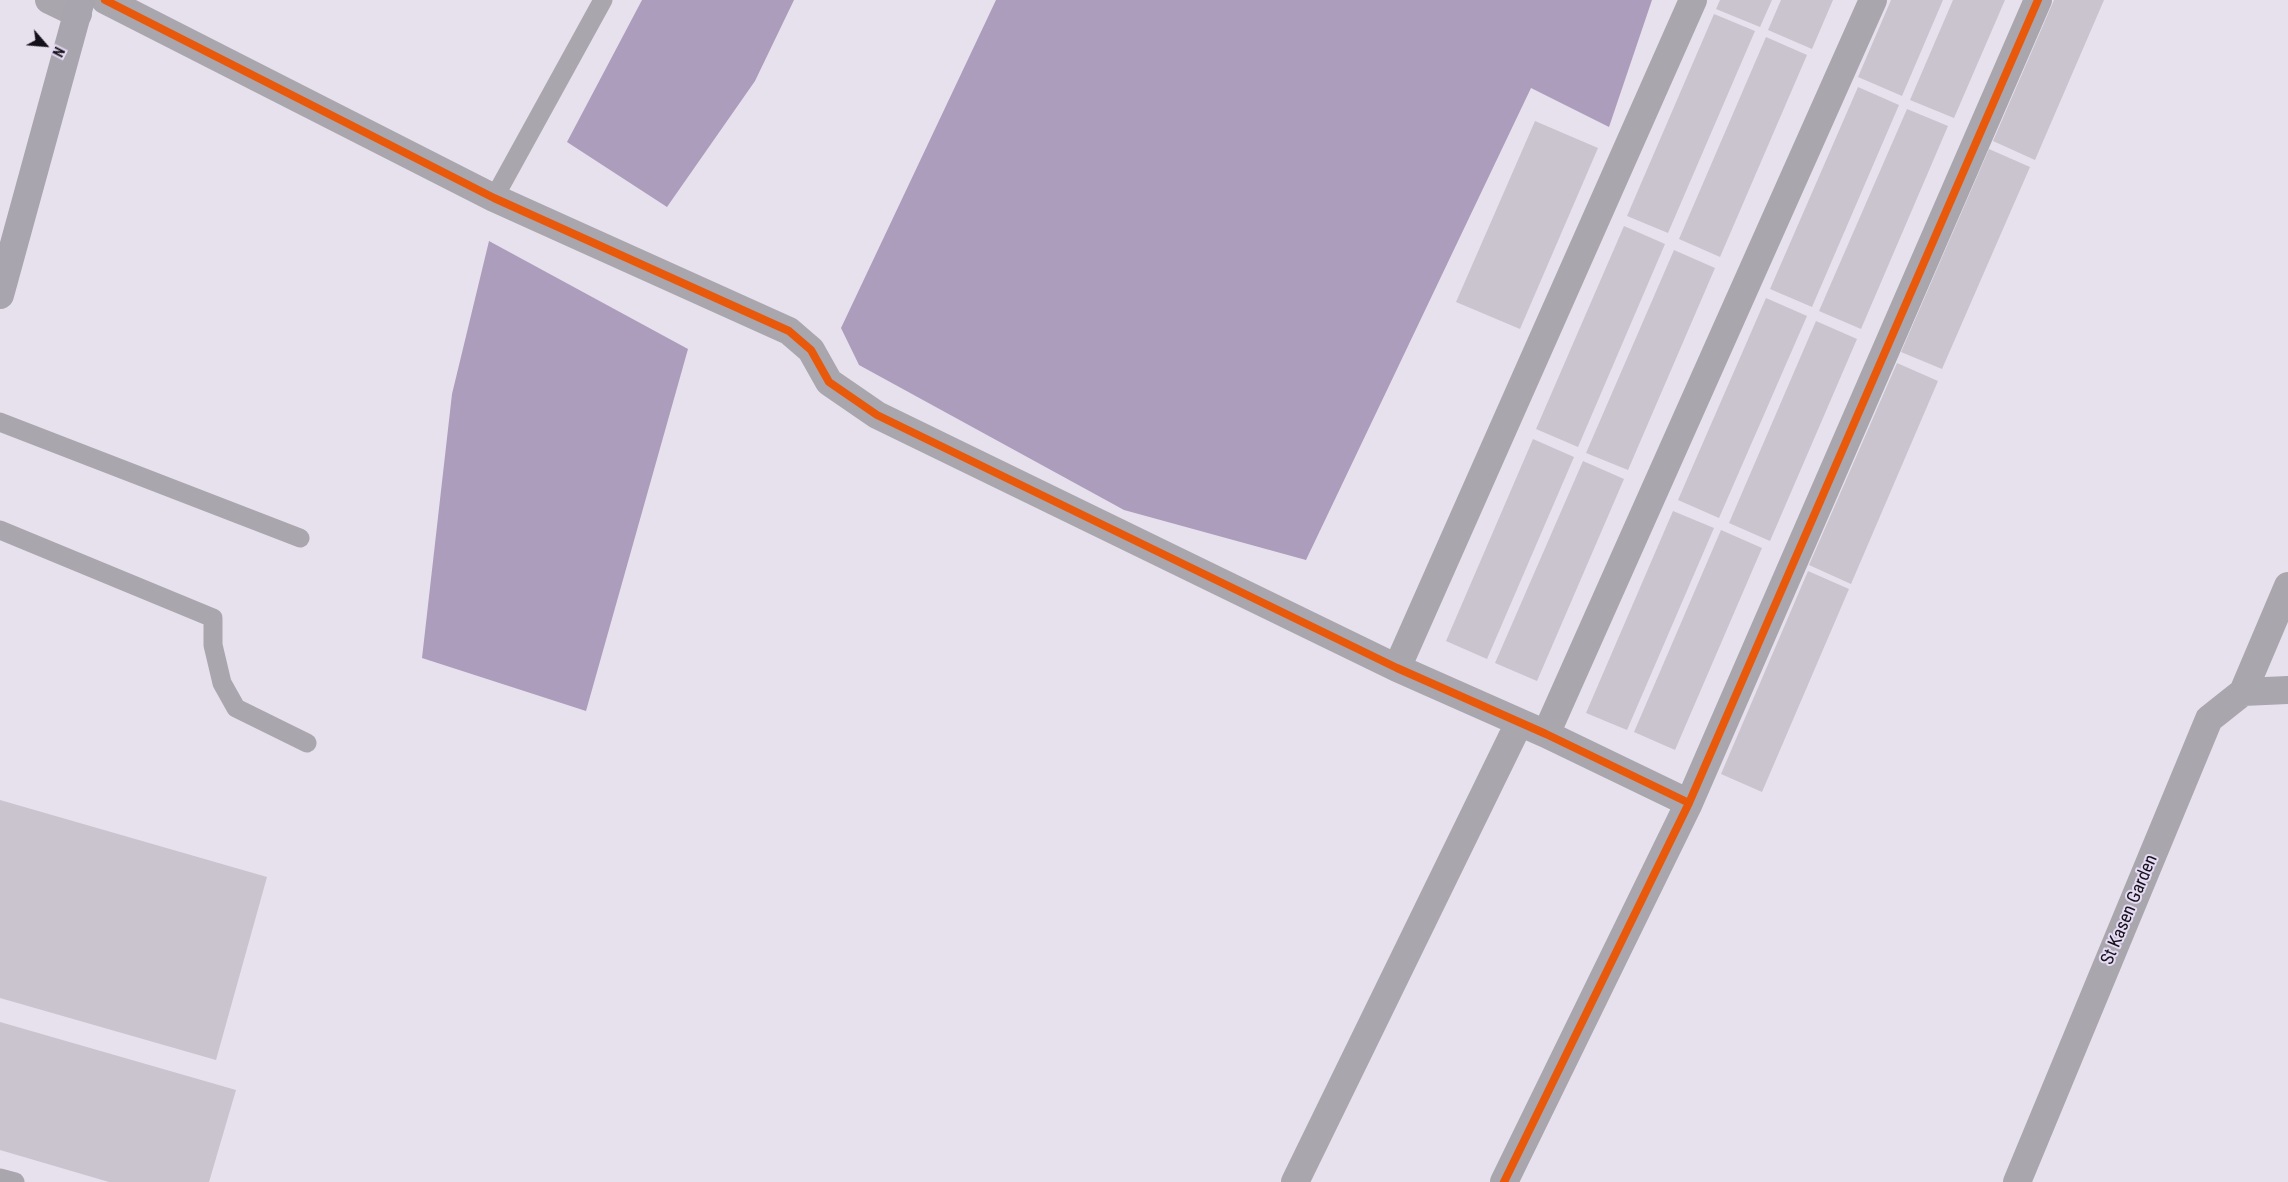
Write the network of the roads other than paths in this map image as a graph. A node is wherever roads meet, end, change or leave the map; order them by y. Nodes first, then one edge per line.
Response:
1 (49, 0) edge
2 (105, 0) edge
3 (603, 0) edge
4 (1694, 0) edge
5 (1873, 0) edge
6 (2038, 0) edge
7 (80, 7) edge
8 (494, 198) junction
9 (2, 279) edge
10 (0, 422) edge
11 (0, 530) edge
12 (300, 538) dead end
13 (2288, 586) edge
14 (1397, 668) junction
15 (2288, 690) edge
16 (2243, 692) junction
17 (1519, 723) junction
18 (1546, 734) junction
19 (307, 743) dead end
20 (1689, 803) junction
21 (0, 1178) edge
22 (15, 1182) edge
23 (1294, 1182) edge
24 (1504, 1182) edge
25 (2017, 1182) edge

1 - 7 street
2 - 8 street
3 - 8 lane
4 - 14 street
5 - 18 street
6 - 20 street
7 - 9 street
8 - 14 street
10 - 12 lane
11 - 19 lane
13 - 16 street
14 - 17 street
15 - 16 street
16 - 25 street, St Kasen Garden
17 - 18 street
17 - 23 street
18 - 20 street
20 - 24 street
21 - 22 lane

